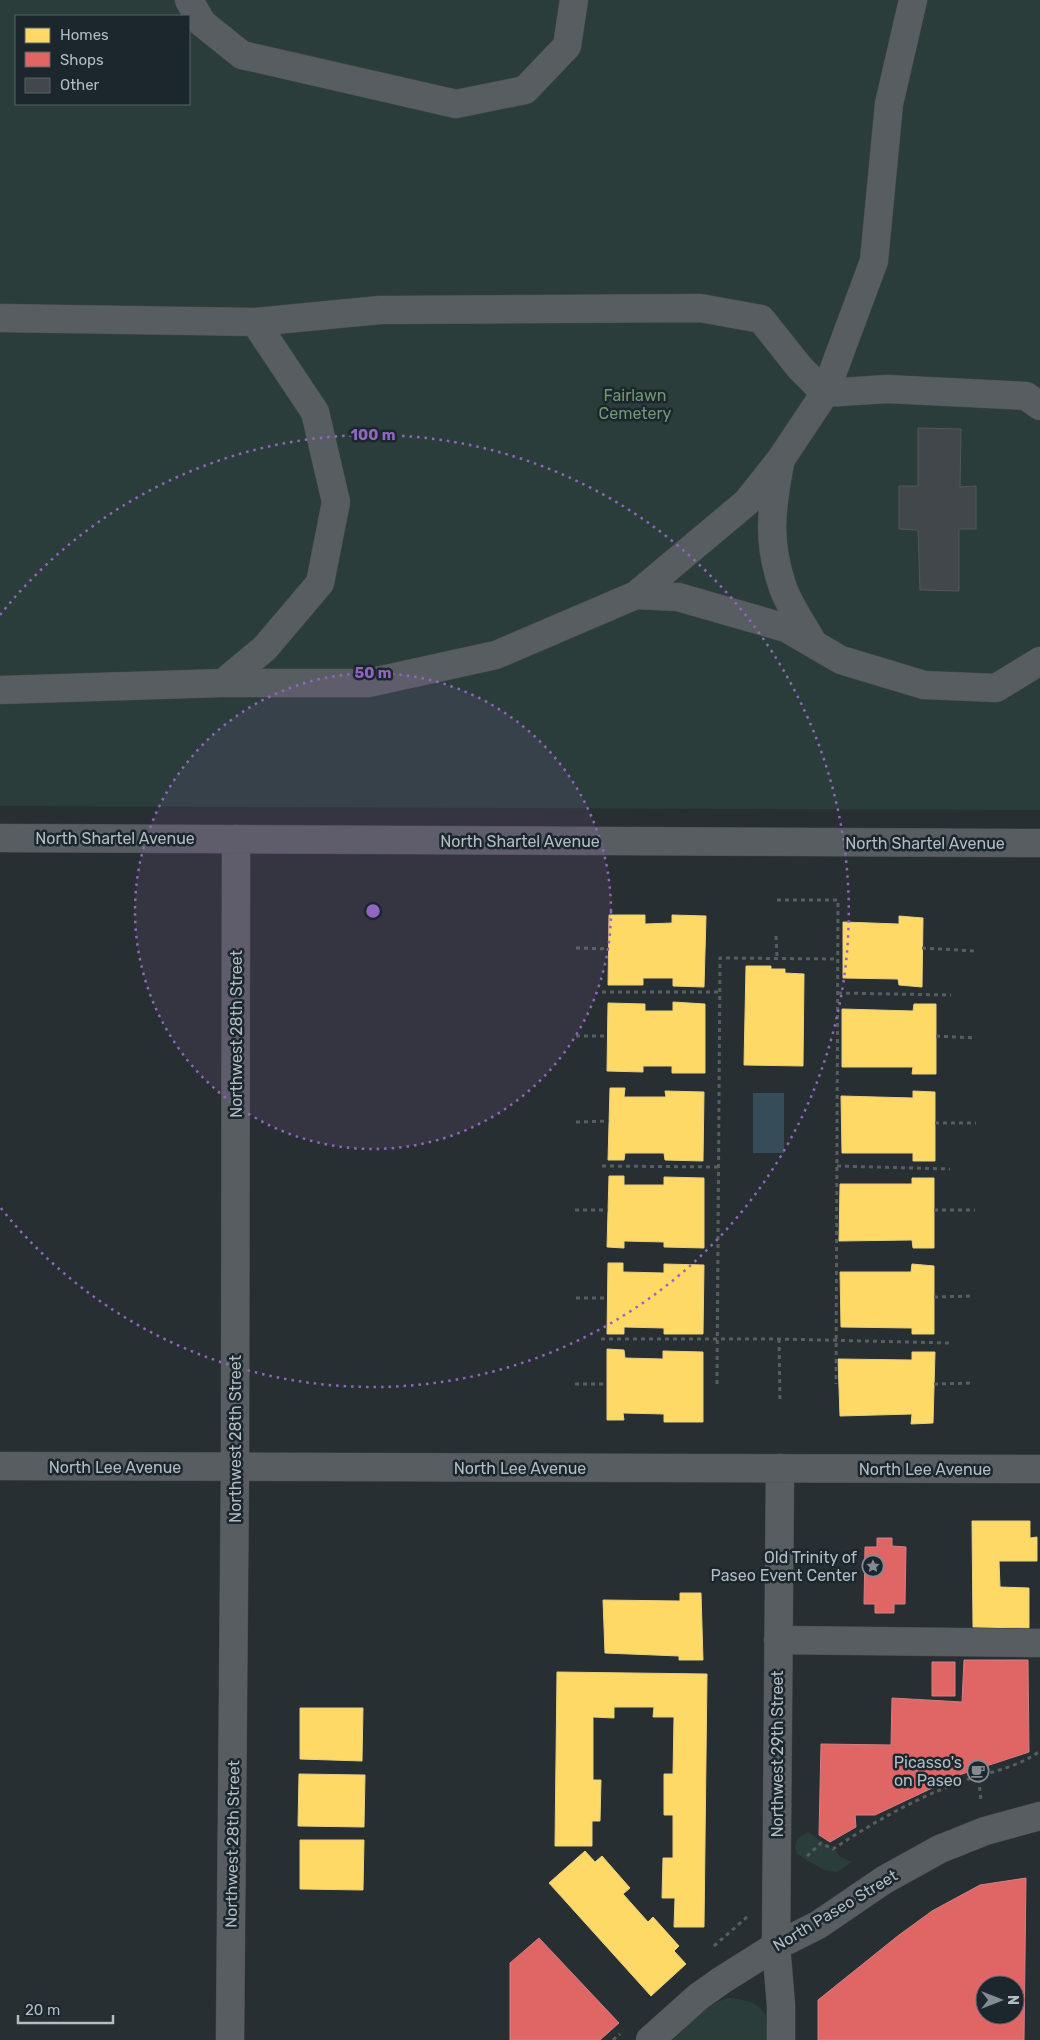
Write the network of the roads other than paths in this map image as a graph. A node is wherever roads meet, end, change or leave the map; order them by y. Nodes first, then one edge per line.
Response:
1 (189, 0) edge
2 (574, 0) edge
3 (913, 0) edge
4 (0, 318) edge
5 (255, 322) junction
6 (825, 394) junction
7 (1040, 406) edge
8 (781, 459) junction
9 (636, 595) junction
10 (813, 643) junction
11 (1040, 662) edge
12 (223, 683) junction
13 (0, 690) edge
14 (0, 838) edge
15 (236, 839) junction
16 (1040, 843) edge
17 (0, 1466) edge
18 (235, 1467) junction
19 (780, 1468) junction
20 (1040, 1469) edge
21 (778, 1640) junction
22 (1040, 1643) edge
23 (1040, 1816) edge
24 (776, 1946) junction
25 (230, 2040) edge
26 (650, 2040) edge
27 (781, 2040) edge

1 - 2 street
3 - 6 street
4 - 5 street
5 - 6 street
5 - 12 street
6 - 7 street
6 - 8 street
8 - 9 street
8 - 10 street
9 - 10 street
9 - 12 street
10 - 11 street
12 - 13 street
14 - 15 street, North Shartel Avenue
15 - 16 street, North Shartel Avenue
15 - 18 street, Northwest 28th Street
17 - 18 street, North Lee Avenue
18 - 19 street, North Lee Avenue
18 - 25 street, Northwest 28th Street
19 - 20 street, North Lee Avenue
19 - 21 street, Northwest 29th Street
21 - 22 street
21 - 24 street, Northwest 29th Street
23 - 24 street, North Paseo Street
24 - 26 street, North Paseo Street
24 - 27 street, Northwest 29th Street

